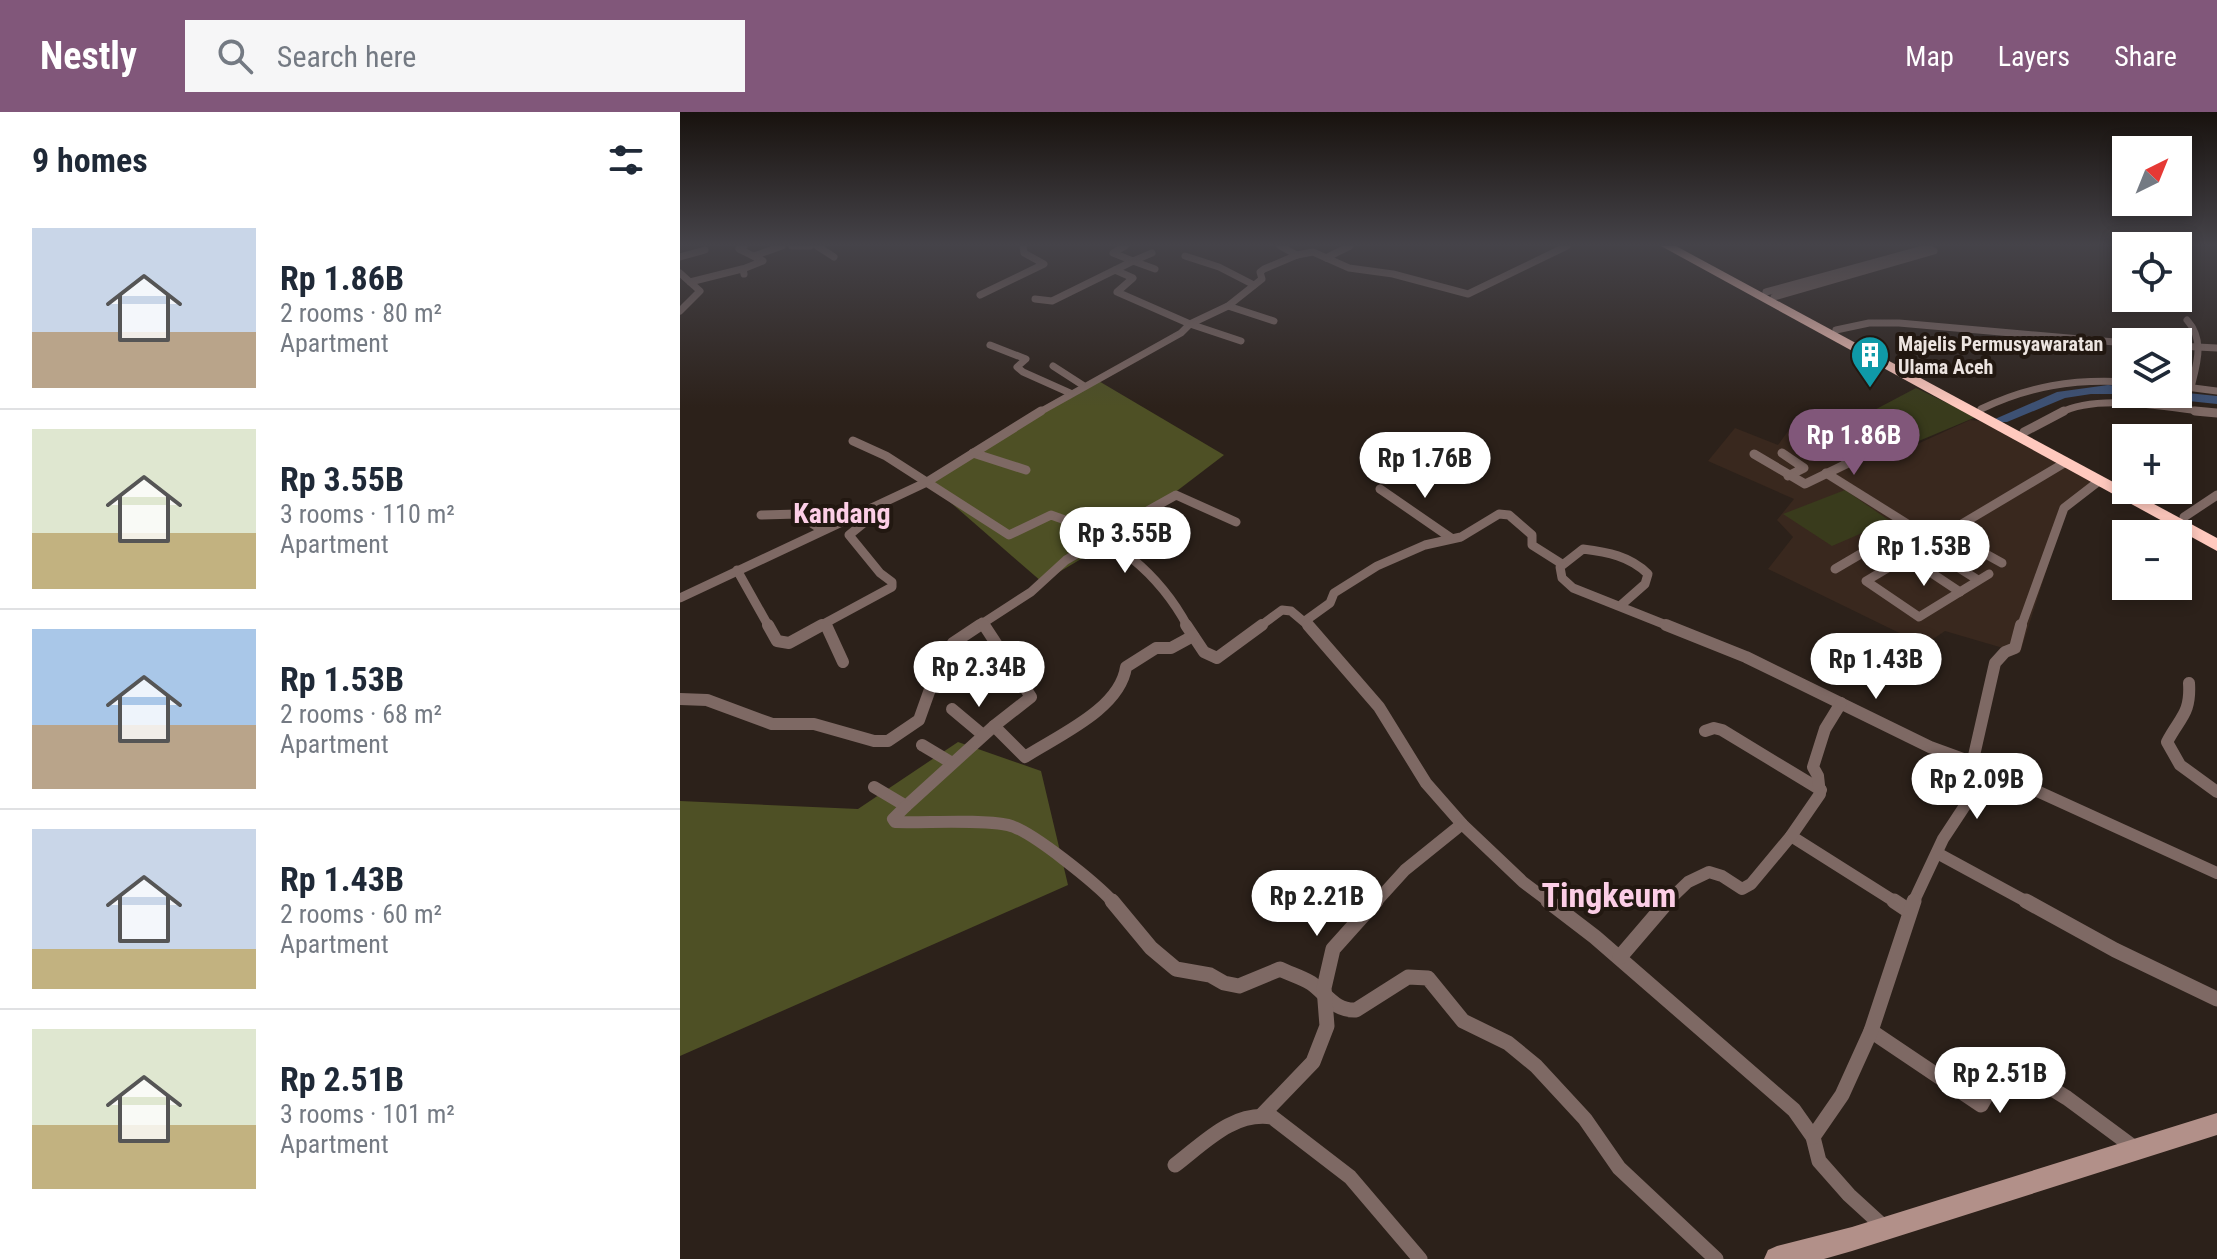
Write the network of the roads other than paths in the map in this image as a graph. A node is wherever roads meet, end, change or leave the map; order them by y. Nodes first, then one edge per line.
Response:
1 (1135, 300) edge
2 (1236, 300) edge
3 (1771, 300) edge
4 (1779, 300) edge
5 (1228, 306) junction
6 (2187, 320) dead end
7 (1274, 321) dead end
8 (1190, 324) junction
9 (1840, 335) junction
10 (1241, 341) dead end
11 (2112, 342) edge
12 (990, 345) dead end
13 (2192, 347) edge
14 (2200, 347) junction
15 (2217, 348) edge
16 (1053, 366) dead end
17 (2112, 382) edge
18 (2192, 383) edge
19 (1084, 386) junction
20 (2192, 387) edge
21 (2217, 391) edge
22 (1070, 393) junction
23 (1981, 409) junction
24 (2217, 413) edge
25 (2024, 432) junction
26 (853, 441) dead end
27 (1829, 447) dead end
28 (973, 453) junction
29 (1782, 453) dead end
30 (1869, 453) dead end
31 (1754, 454) dead end
32 (1850, 462) junction
33 (2066, 462) junction
34 (1026, 470) dead end
35 (1826, 473) junction
36 (1788, 476) junction
37 (2112, 479) edge
38 (927, 482) junction
39 (2096, 483) junction
40 (1380, 489) dead end
41 (2217, 495) edge
42 (2159, 504) edge
43 (874, 508) junction
44 (761, 515) dead end
45 (2184, 517) junction
46 (1236, 522) dead end
47 (822, 530) junction
48 (1946, 532) junction
49 (2217, 535) edge
50 (1451, 538) junction
51 (1110, 542) junction
52 (1929, 543) junction
53 (2217, 545) edge
54 (1906, 556) junction
55 (2002, 563) dead end
56 (1562, 564) junction
57 (1887, 568) junction
58 (1835, 569) dead end
59 (737, 570) junction
60 (1989, 574) dead end
61 (1978, 580) junction
62 (1960, 592) junction
63 (680, 598) edge
64 (1620, 606) junction
65 (1305, 621) junction
66 (982, 622) junction
67 (826, 625) junction
68 (1193, 636) junction
69 (843, 662) dead end
70 (2189, 683) dead end
71 (680, 699) edge
72 (1841, 703) junction
73 (952, 709) dead end
74 (994, 726) junction
75 (1705, 731) dead end
76 (983, 735) junction
77 (922, 745) dead end
78 (952, 763) junction
79 (1982, 766) junction
80 (874, 787) dead end
81 (1821, 790) junction
82 (2217, 792) edge
83 (906, 806) junction
84 (1462, 824) junction
85 (1791, 836) junction
86 (1937, 853) junction
87 (2217, 873) edge
88 (1909, 911) junction
89 (1620, 957) junction
90 (1324, 995) junction
91 (2217, 999) edge
92 (1871, 1031) junction
93 (1263, 1114) junction
94 (2217, 1124) edge
95 (1813, 1137) junction
96 (2136, 1149) junction
97 (1175, 1165) dead end
98 (1884, 1227) junction
99 (1420, 1259) edge
100 (1716, 1259) edge
101 (1777, 1259) edge

1 - 8 street
2 - 5 street
3 - 9 highway
4 - 9 highway
5 - 7 street
5 - 8 street
6 - 14 street
8 - 10 street
8 - 19 street
9 - 11 street
9 - 23 highway
9 - 33 highway
12 - 22 street
13 - 14 street
14 - 15 street
14 - 18 street
16 - 19 street
17 - 23 street
19 - 22 street
20 - 21 street
22 - 28 street
23 - 25 highway
24 - 25 street
25 - 37 highway
26 - 38 street
27 - 32 street
28 - 34 street
28 - 38 street
29 - 36 street
30 - 32 street
31 - 36 street
32 - 35 street
33 - 39 highway
33 - 48 street
35 - 36 street
35 - 52 street
38 - 43 street
38 - 51 street
39 - 53 highway
39 - 79 street
40 - 50 street
41 - 45 street
42 - 45 highway
43 - 47 street
43 - 67 street
44 - 47 street
45 - 49 highway
46 - 51 street
47 - 59 street
48 - 52 street
48 - 55 street
50 - 56 street
50 - 65 street
51 - 66 street
51 - 68 street
52 - 54 street
52 - 61 street
54 - 57 street
54 - 62 street
56 - 64 street
56 - 64 street
57 - 58 street
57 - 62 street
59 - 63 street
59 - 67 street
60 - 61 street
61 - 62 street
64 - 72 street
65 - 68 street
65 - 84 street
66 - 71 street
66 - 74 street
67 - 69 street
68 - 74 street
70 - 82 street
72 - 79 street
72 - 81 street
73 - 76 street
74 - 76 street
75 - 81 street
76 - 78 street
77 - 78 street
78 - 83 street
79 - 86 street
79 - 87 street
80 - 83 street
81 - 85 street
83 - 90 street
84 - 89 street
84 - 90 street
85 - 88 street
85 - 89 street
86 - 88 street
86 - 91 street
88 - 92 street
89 - 95 street
90 - 93 street
90 - 100 street
92 - 95 street
92 - 96 street
93 - 97 street
93 - 99 street
94 - 96 street
95 - 98 street
96 - 98 street
98 - 101 street

